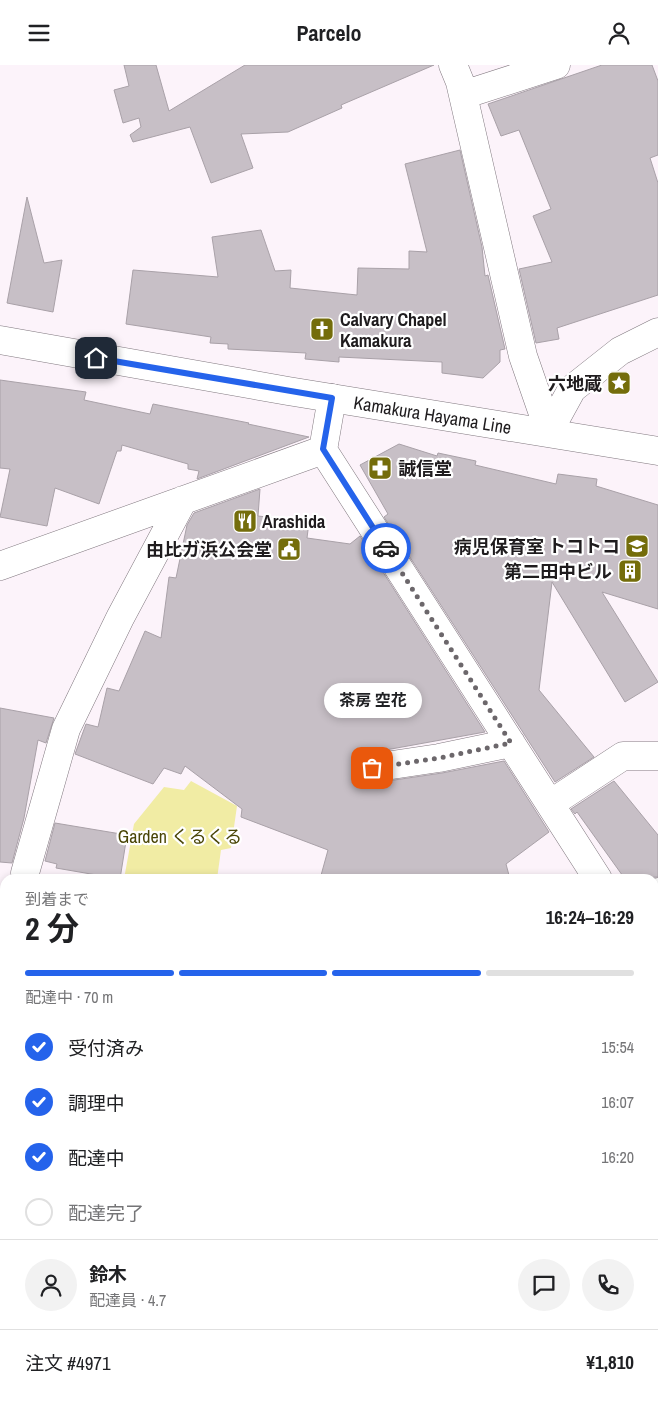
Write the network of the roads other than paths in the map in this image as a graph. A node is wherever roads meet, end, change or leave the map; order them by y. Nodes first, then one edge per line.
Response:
1 (453, 65) edge
2 (556, 65) edge
3 (462, 95) junction
4 (658, 332) edge
5 (0, 341) edge
6 (332, 398) junction
7 (549, 431) junction
8 (323, 449) junction
9 (658, 451) edge
10 (184, 500) junction
11 (0, 566) edge
12 (511, 743) junction
13 (658, 755) edge
14 (372, 768) dead end
15 (550, 804) junction
16 (25, 873) dead end
17 (595, 874) edge

1 - 3 street
2 - 3 street
3 - 7 street
4 - 7 street
5 - 6 street, Kamakura Hayama Line
6 - 7 street, Kamakura Hayama Line
6 - 8 street
7 - 9 street, Kamakura Hayama Line
8 - 10 street
8 - 12 street
10 - 11 street
10 - 16 street
12 - 14 street
12 - 15 street
13 - 15 street
15 - 17 street

